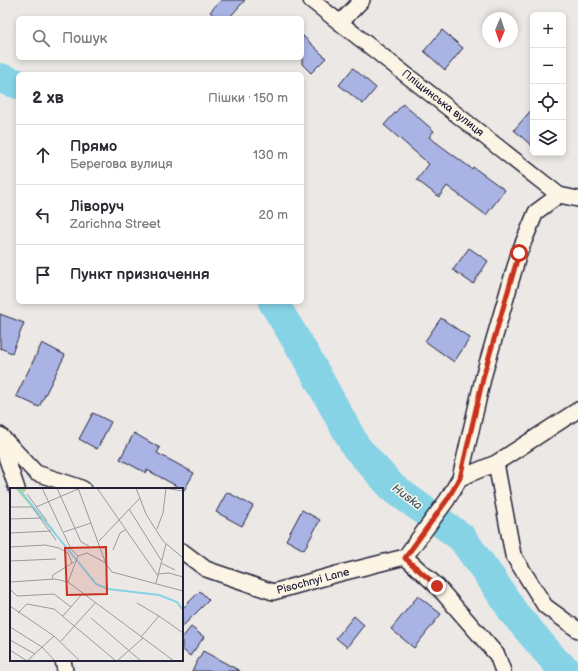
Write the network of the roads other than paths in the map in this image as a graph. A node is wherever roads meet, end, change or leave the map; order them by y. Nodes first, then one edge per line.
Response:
1 (311, 0) edge
2 (362, 0) edge
3 (340, 23) junction
4 (559, 195) junction
5 (578, 199) edge
6 (578, 410) edge
7 (0, 435) edge
8 (0, 439) edge
9 (496, 463) junction
10 (460, 478) junction
11 (17, 488) edge
12 (81, 488) edge
13 (183, 552) edge
14 (405, 558) junction
15 (578, 630) edge
16 (63, 661) edge
17 (65, 671) edge
18 (503, 671) edge

1 - 3 street, Пліщинська вулиця
2 - 3 street
3 - 4 street, Пліщинська вулиця
4 - 5 street, Пліщинська вулиця
4 - 10 street
6 - 9 street
7 - 12 street
8 - 11 street
9 - 10 street
9 - 15 street
10 - 14 street
13 - 14 street, Pisochnyi Lane
14 - 18 street
16 - 17 street

